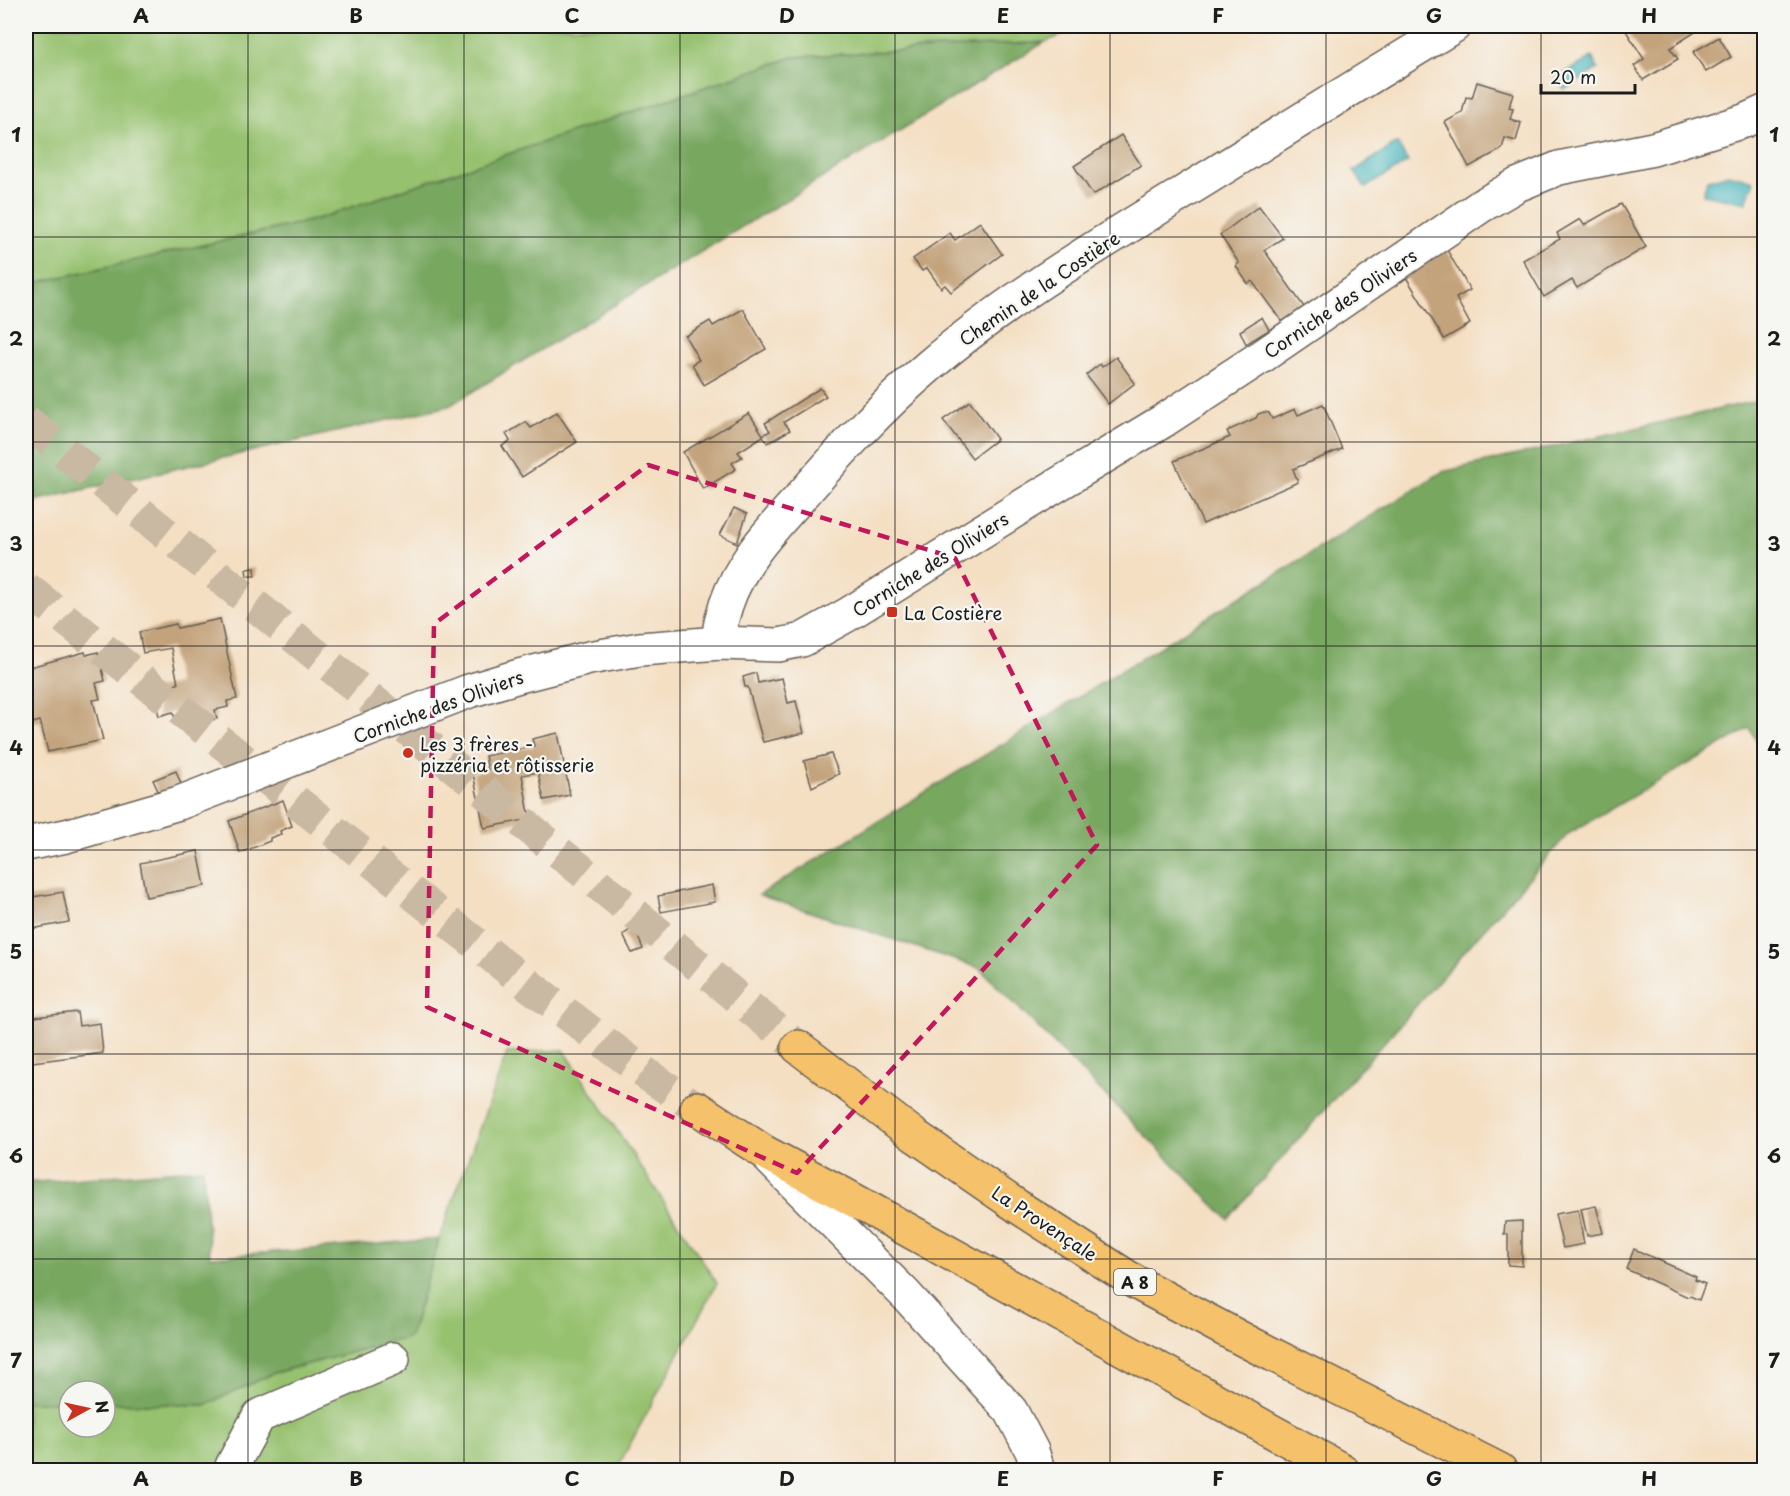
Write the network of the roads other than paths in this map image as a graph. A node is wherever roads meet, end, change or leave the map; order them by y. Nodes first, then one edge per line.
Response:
1 (1454, 26) edge
2 (1764, 112) edge
3 (720, 643) junction
4 (26, 844) edge
5 (798, 1047) tunnel mouth
6 (697, 1108) tunnel mouth
7 (764, 1152) junction
8 (393, 1359) dead end
9 (233, 1470) edge
10 (1038, 1470) edge
11 (1342, 1470) edge
12 (1500, 1470) edge

1 - 3 street, Chemin de la Costière
2 - 3 street, Corniche des Oliviers
3 - 4 street, Corniche des Oliviers
5 - 12 highway, La Provençale / A 8
6 - 7 highway
7 - 10 street
7 - 11 highway
8 - 9 street

